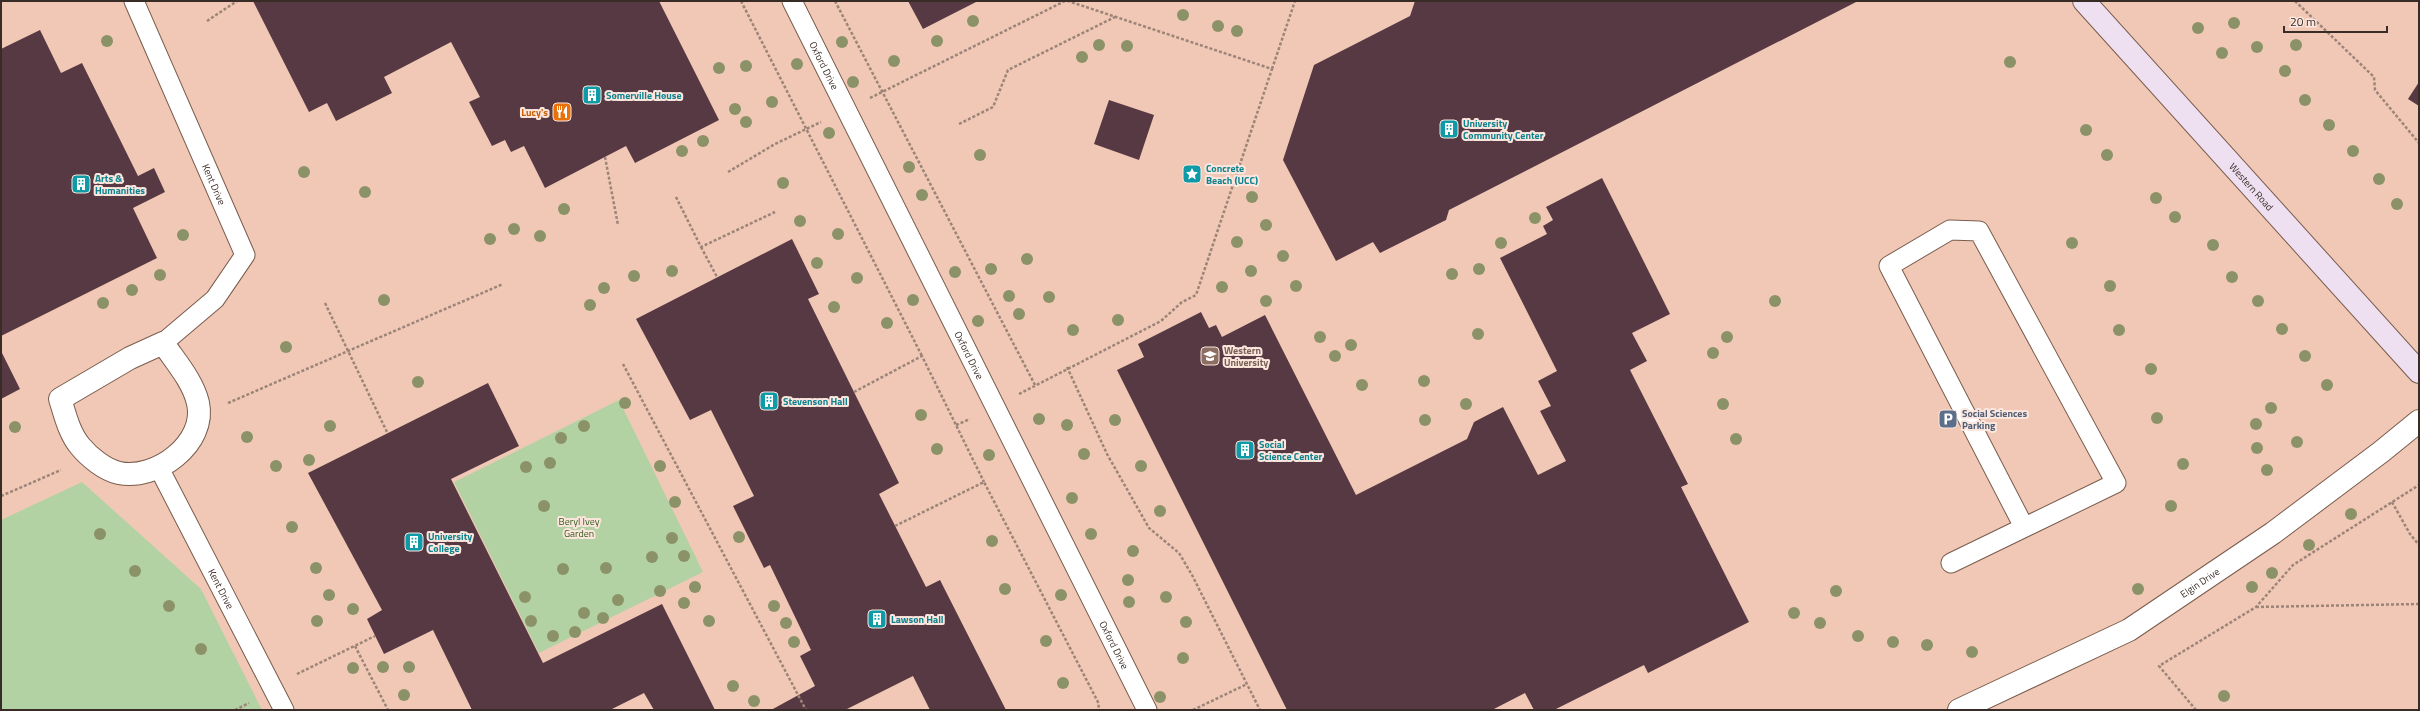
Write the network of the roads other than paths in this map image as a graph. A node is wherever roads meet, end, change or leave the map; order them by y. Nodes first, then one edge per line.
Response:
1 (134, 1) edge
2 (792, 1) edge
3 (2084, 1) edge
4 (163, 343) junction
5 (2419, 372) edge
6 (2419, 421) edge
7 (159, 468) junction
8 (2024, 527) junction
9 (1951, 563) dead end
10 (284, 710) edge
11 (1147, 710) edge
12 (1958, 710) edge

1 - 4 lane, Kent Drive
2 - 11 lane, Oxford Drive
3 - 5 main road, Western Road
4 - 7 street, Kent Drive
4 - 7 street, Kent Drive
6 - 12 street, Elgin Drive
7 - 10 lane, Kent Drive
8 - 8 lane
8 - 9 lane

